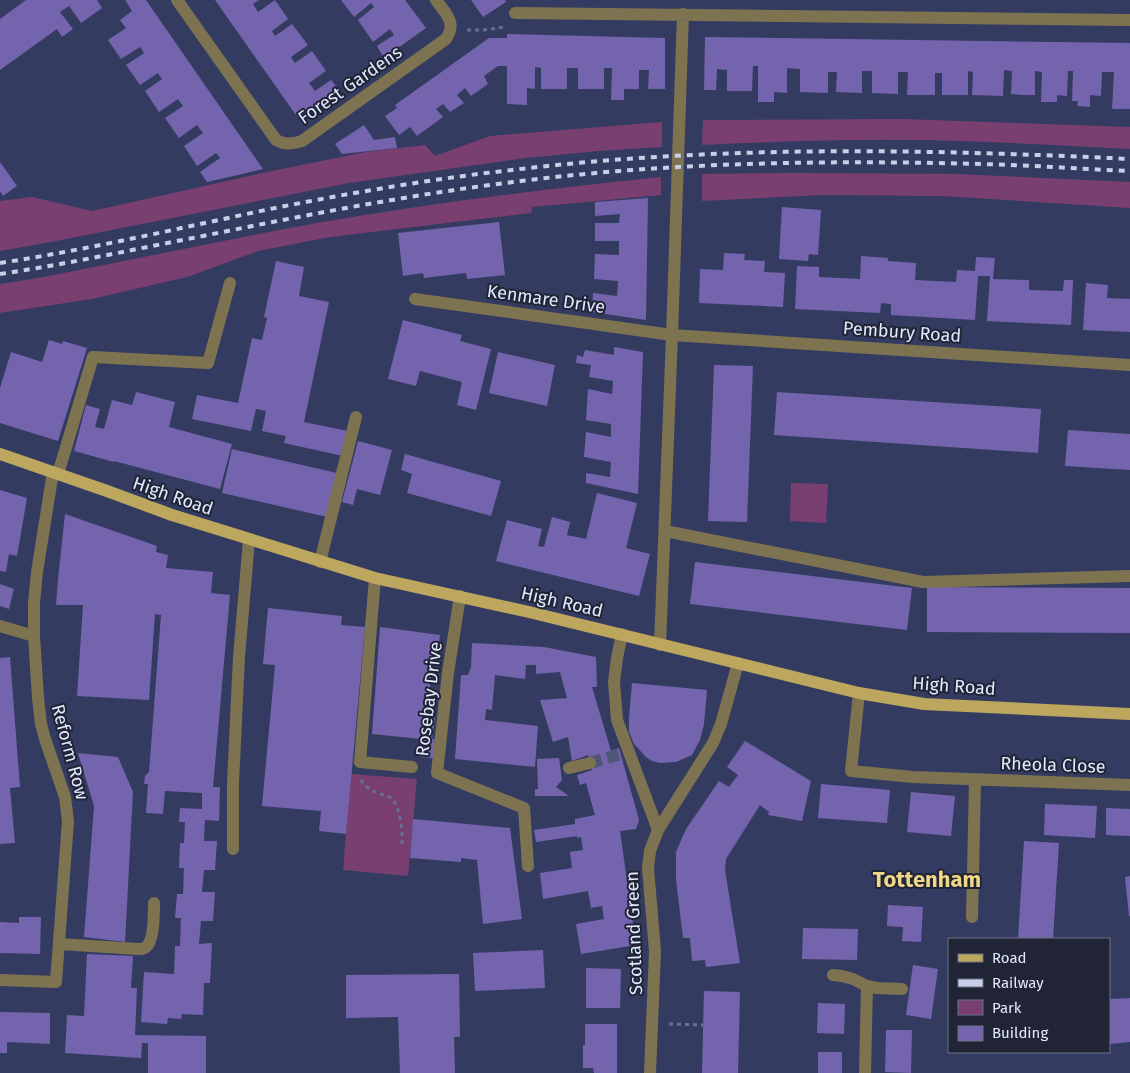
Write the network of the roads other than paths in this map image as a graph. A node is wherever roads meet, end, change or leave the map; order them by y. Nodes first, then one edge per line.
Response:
1 (178, 0) edge
2 (436, 0) edge
3 (626, 0) edge
4 (515, 13) road end
5 (626, 14) junction
6 (683, 14) junction
7 (1130, 20) edge
8 (230, 283) dead end
9 (415, 299) dead end
10 (672, 335) junction
11 (1130, 365) edge
12 (356, 417) dead end
13 (0, 454) edge
14 (55, 473) junction
15 (665, 531) junction
16 (249, 540) junction
17 (320, 562) junction
18 (1130, 576) edge
19 (375, 578) junction
20 (460, 596) junction
21 (0, 626) edge
22 (622, 634) junction
23 (34, 636) junction
24 (660, 645) junction
25 (738, 663) junction
26 (859, 693) junction
27 (1130, 714) edge
28 (590, 763) tunnel mouth
29 (412, 767) dead end
30 (569, 768) dead end
31 (975, 780) junction
32 (1130, 785) edge
33 (658, 830) junction
34 (233, 849) dead end
35 (528, 866) dead end
36 (154, 903) dead end
37 (972, 917) dead end
38 (59, 944) junction
39 (833, 975) dead end
40 (0, 980) edge
41 (867, 986) junction
42 (902, 988) dead end
43 (650, 1073) edge
44 (865, 1073) edge

1 - 2 street, Forest Gardens
3 - 5 street
4 - 5 street
5 - 6 street
6 - 7 street
6 - 10 street
8 - 14 street, Reform Row
9 - 10 street, Kenmare Drive
10 - 11 street, Pembury Road
10 - 15 street
12 - 17 street
13 - 14 main road, High Road
14 - 16 main road, High Road
14 - 23 street, Reform Row
15 - 18 street
15 - 24 street
16 - 17 main road, High Road
16 - 34 street
17 - 19 main road, High Road
19 - 20 main road, High Road
19 - 29 street
20 - 22 main road, High Road
20 - 35 street, Rosebay Drive
21 - 23 street
22 - 24 main road, High Road
22 - 33 street
23 - 38 street, Reform Row
24 - 25 main road, High Road
25 - 26 main road, High Road
25 - 33 street, Scotland Green
26 - 27 main road, High Road
26 - 31 street, Rheola Close
28 - 30 street
31 - 32 street, Rheola Close
31 - 37 street, Rheola Close
33 - 43 street, Scotland Green
36 - 38 street
38 - 40 street, Reform Row
39 - 41 street
41 - 42 street
41 - 44 street

